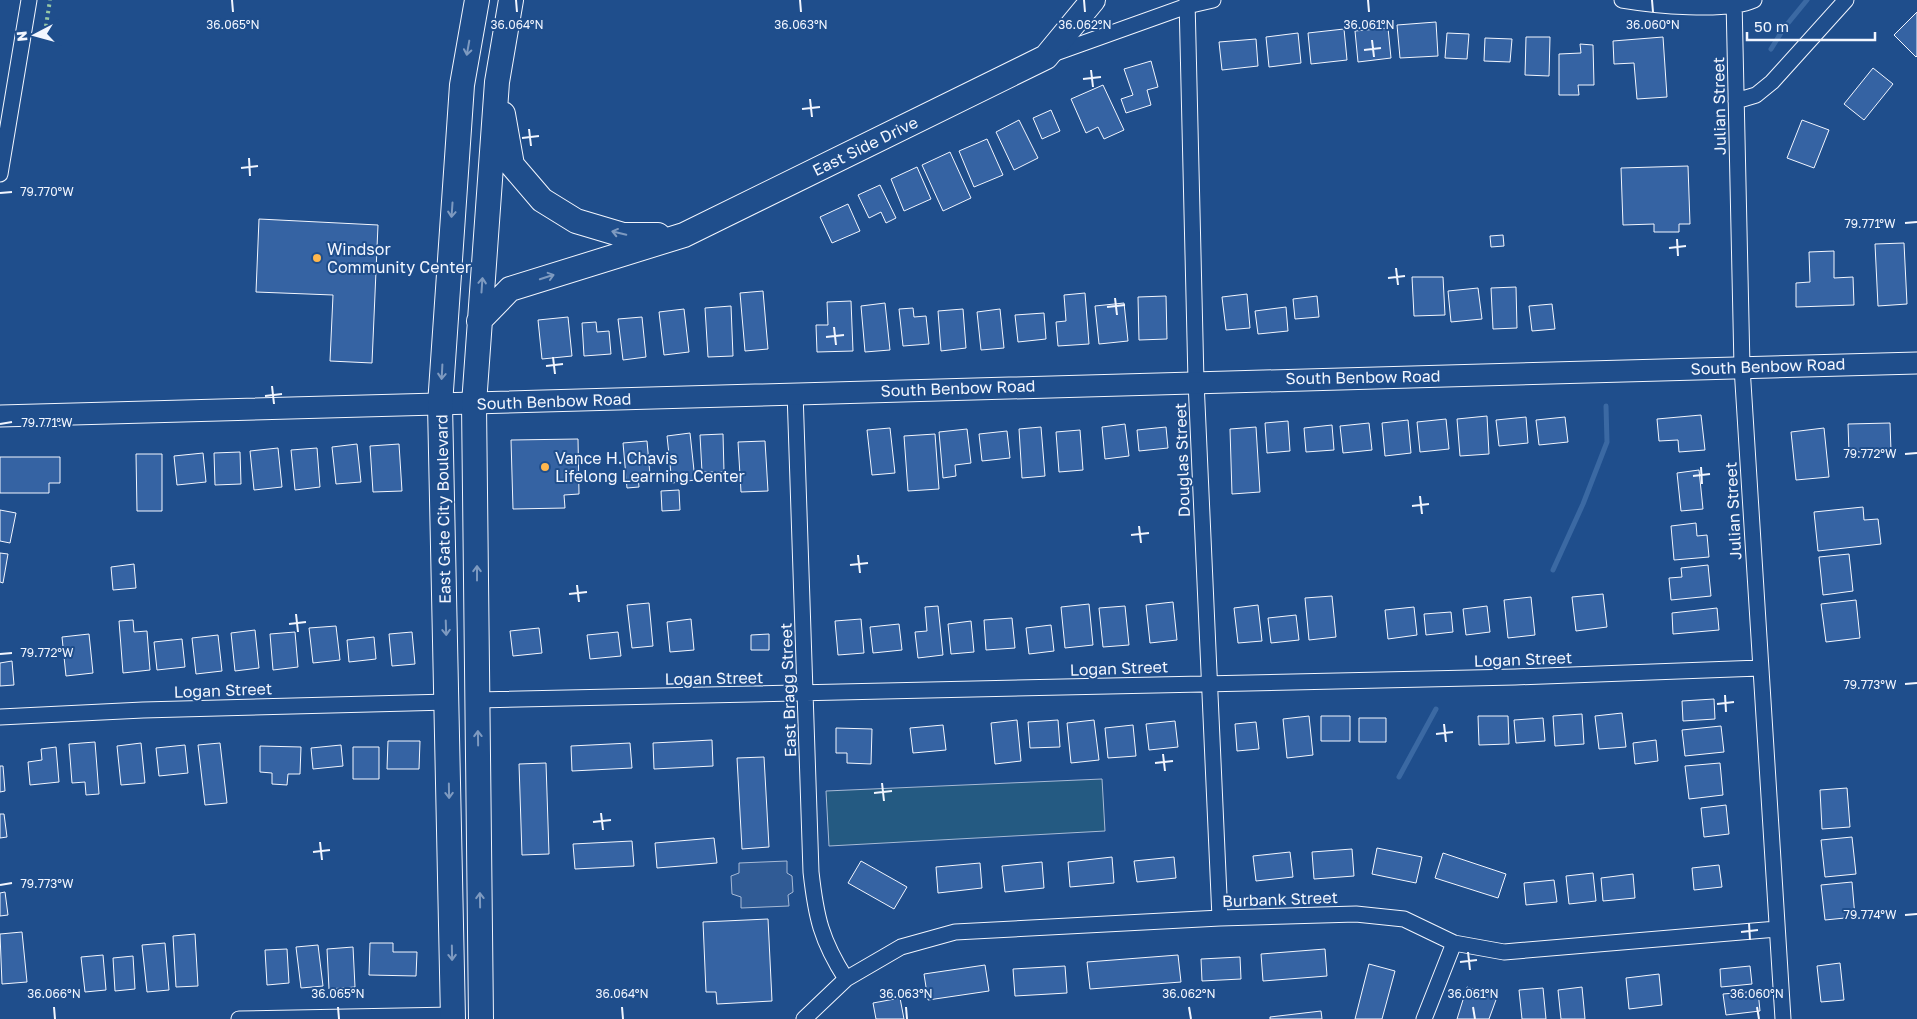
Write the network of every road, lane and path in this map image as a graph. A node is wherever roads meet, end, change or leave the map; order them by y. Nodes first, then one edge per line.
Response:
1 (30, 0) edge
2 (477, 0) edge
3 (511, 0) edge
4 (1093, 0) edge
5 (1213, 0) edge
6 (1622, 0) edge
7 (1754, 0) edge
8 (1846, 0) edge
9 (1187, 3) edge
10 (1734, 3) edge
11 (1046, 57) junction
12 (497, 82) junction
13 (1736, 101) junction
14 (5, 110) edge
15 (0, 174) edge
16 (684, 235) junction
17 (479, 321) junction
18 (1917, 362) edge
19 (1742, 367) junction
20 (1196, 381) junction
21 (795, 392) junction
22 (440, 404) junction
23 (474, 404) junction
24 (0, 416) edge
25 (1760, 668) junction
26 (1209, 683) junction
27 (805, 694) junction
28 (478, 700) junction
29 (448, 702) junction
30 (0, 717) edge
31 (1220, 918) junction
32 (1777, 929) junction
33 (1454, 944) junction
34 (846, 979) junction
35 (453, 1017) edge
36 (239, 1019) edge
37 (481, 1019) edge
38 (804, 1019) edge
39 (1424, 1019) edge
40 (1782, 1019) edge

1 - 14 street
2 -> 22 main road, East Gate City Boulevard
3 - 12 main road, East Gate City Boulevard
4 - 11 main road, East Side Drive
5 - 9 street, East Side Drive
6 - 10 street
7 - 10 street
8 - 13 street
9 - 11 street, East Side Drive
9 - 20 street, Douglas Street
10 - 13 street, Julian Street
11 - 16 main road, East Side Drive
16 -> 12 main road
17 -> 12 main road, East Gate City Boulevard
13 - 19 street, Julian Street
14 - 15 street
17 -> 16 main road, East Side Drive
17 - 23 main road, East Gate City Boulevard
18 - 19 main road, South Benbow Road
19 - 20 main road, South Benbow Road
19 - 25 street, Julian Street
20 - 21 main road, South Benbow Road
20 - 26 street, Douglas Street
21 - 23 main road, South Benbow Road
21 - 27 street, East Bragg Street
22 - 23 main road, South Benbow Road
22 - 24 main road, South Benbow Road
22 -> 29 main road, East Gate City Boulevard
28 -> 23 main road, East Gate City Boulevard
25 - 26 street, Logan Street
25 - 32 street, Julian Street
26 - 27 street, Logan Street
26 - 31 street, Douglas Street
27 - 28 street, Logan Street
27 - 34 street, East Bragg Street
37 -> 28 main road, East Gate City Boulevard
29 - 30 street, Logan Street
29 -> 35 main road, East Gate City Boulevard
31 - 33 street, Burbank Street
31 - 34 street, Burbank Street
32 - 33 street, Burbank Street
32 - 40 street, Julian Street
33 - 39 street
34 - 38 street, Burbank Street
35 - 36 street

